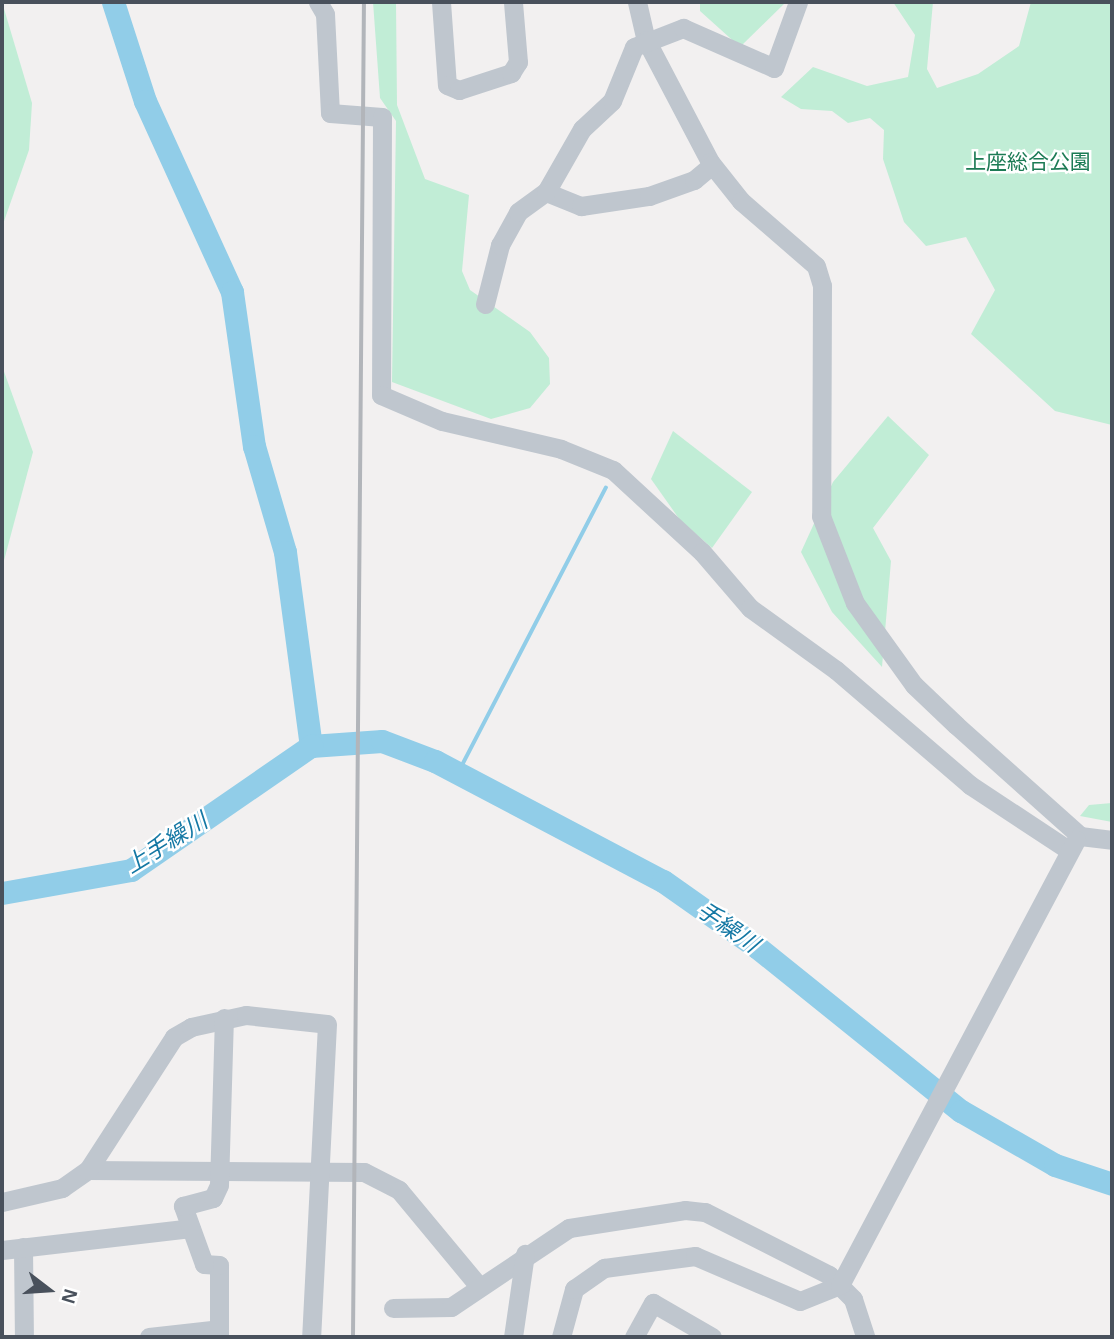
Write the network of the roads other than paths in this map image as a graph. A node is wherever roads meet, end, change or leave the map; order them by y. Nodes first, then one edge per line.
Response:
1 (318, 2) edge
2 (441, 2) edge
3 (513, 2) edge
4 (637, 2) edge
5 (798, 2) edge
6 (646, 40) junction
7 (712, 165) junction
8 (547, 192) junction
9 (485, 304) dead end
10 (1112, 841) edge
11 (1074, 842) junction
12 (224, 1018) junction
13 (219, 1169) junction
14 (88, 1170) junction
15 (319, 1171) junction
16 (2, 1202) edge
17 (191, 1228) junction
18 (23, 1247) junction
19 (2, 1250) edge
20 (525, 1254) junction
21 (478, 1285) junction
22 (840, 1285) junction
23 (393, 1308) dead end
24 (219, 1333) edge
25 (24, 1337) edge
26 (149, 1337) edge
27 (311, 1337) edge
28 (513, 1337) edge
29 (561, 1337) edge
30 (634, 1337) edge
31 (712, 1337) edge
32 (865, 1337) edge

1 - 11 street
2 - 3 street
4 - 6 street
5 - 6 street
6 - 7 street
6 - 8 street
7 - 8 street
7 - 11 street
8 - 9 street
10 - 11 street
11 - 22 street
12 - 13 street
12 - 14 street
12 - 15 street
13 - 14 street
13 - 15 street
13 - 17 street
14 - 16 street
15 - 21 street
15 - 27 street
17 - 18 street
17 - 24 street
18 - 19 street
18 - 25 street
20 - 21 street
20 - 22 street
20 - 28 street
21 - 23 street
22 - 29 street
22 - 32 street
24 - 26 street
30 - 31 street

